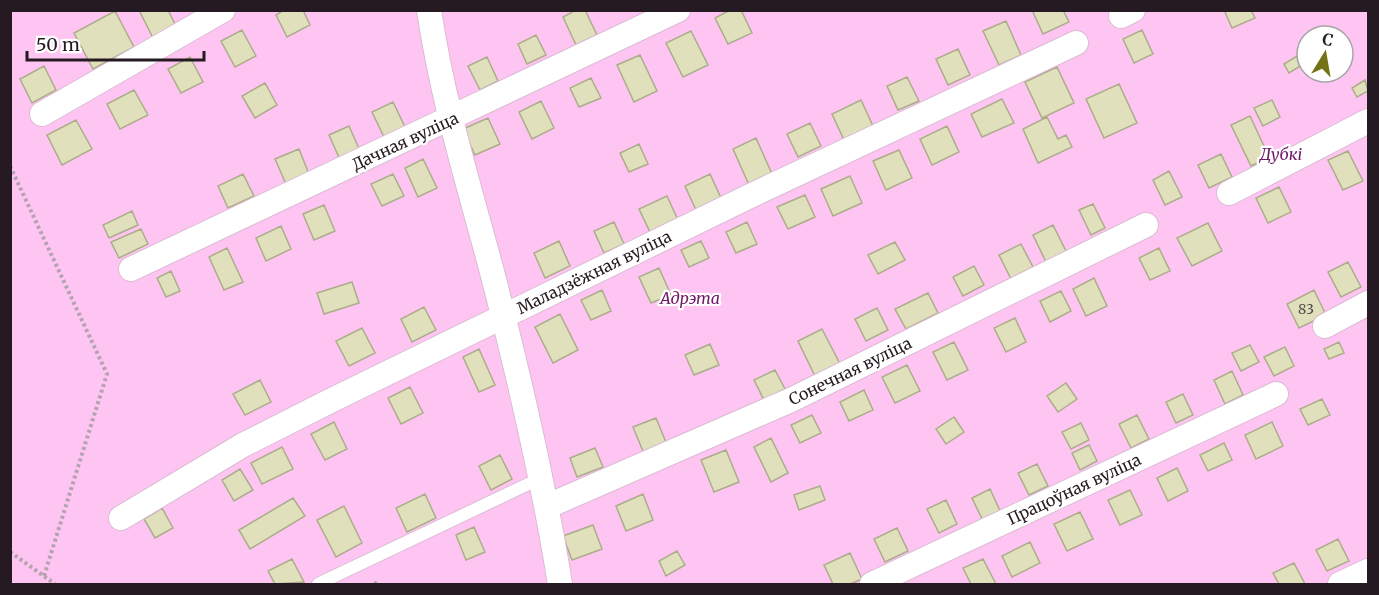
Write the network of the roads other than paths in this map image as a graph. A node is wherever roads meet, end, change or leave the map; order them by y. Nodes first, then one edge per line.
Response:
1 (223, 10) edge
2 (429, 10) edge
3 (678, 10) edge
4 (1076, 43) dead end
5 (42, 114) dead end
6 (451, 120) junction
7 (1368, 120) edge
8 (1229, 193) dead end
9 (1146, 225) dead end
10 (131, 269) dead end
11 (1368, 303) edge
12 (503, 316) junction
13 (1325, 326) dead end
14 (1276, 394) dead end
15 (541, 478) junction
16 (548, 506) junction
17 (121, 518) dead end
18 (1368, 571) edge
19 (318, 585) edge
20 (560, 585) edge
21 (872, 585) edge
22 (1340, 585) edge

1 - 5 street
2 - 6 street
3 - 6 street, Дачная вуліца
4 - 12 street, Маладзёжная вуліца
6 - 10 street, Дачная вуліца
6 - 12 street
7 - 8 street
9 - 16 street, Сонечная вуліца
11 - 13 street
12 - 15 street
12 - 17 street, Маладзёжная вуліца
14 - 21 street, Працоўная вуліца
15 - 16 street
15 - 19 lane
16 - 20 street
18 - 22 street

